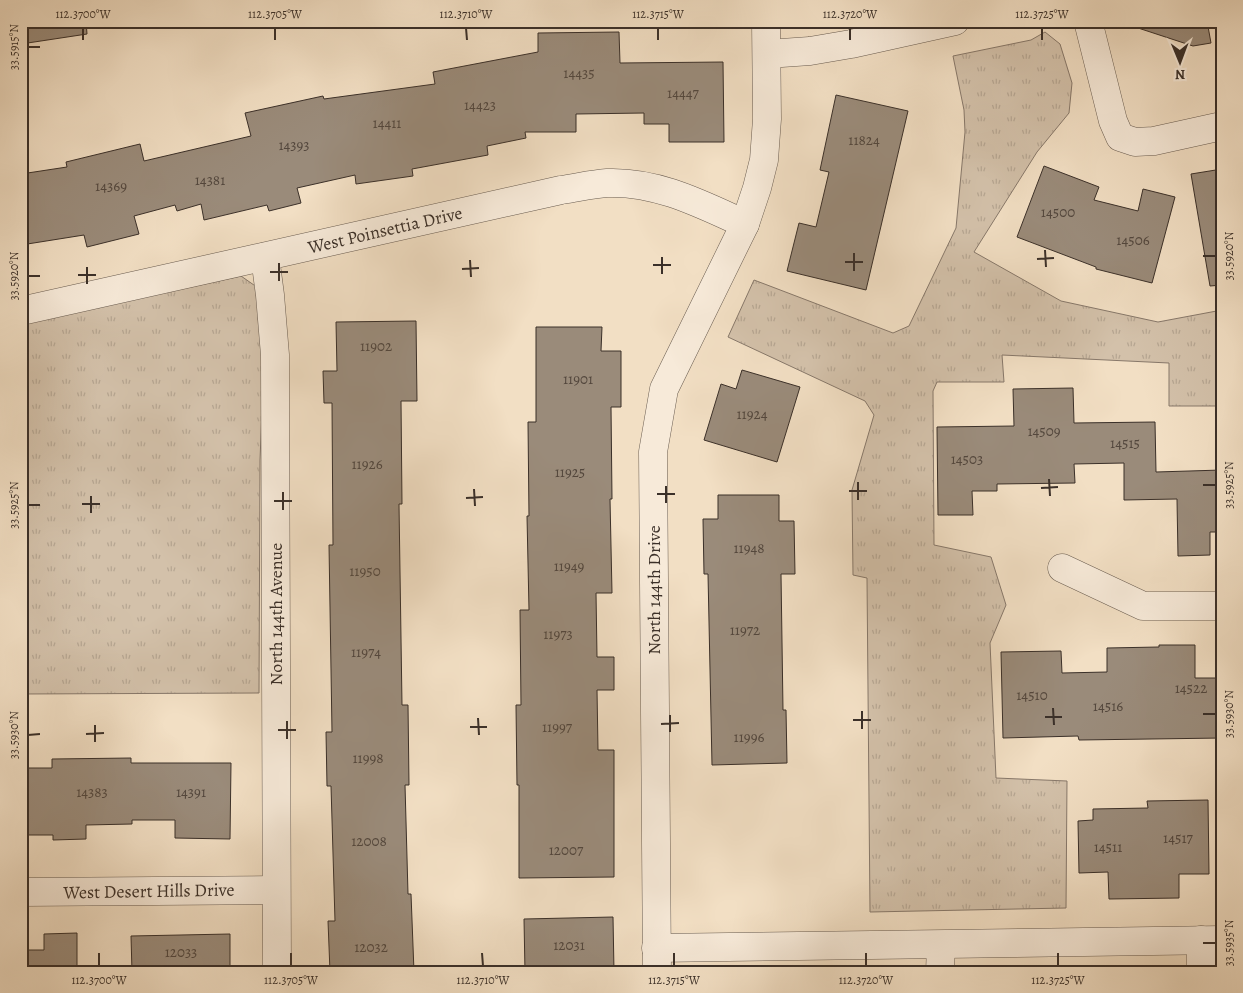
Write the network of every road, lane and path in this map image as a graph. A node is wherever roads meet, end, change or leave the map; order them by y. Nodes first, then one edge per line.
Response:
1 (766, 21) edge
2 (955, 21) edge
3 (1088, 21) edge
4 (767, 54) junction
5 (1222, 126) edge
6 (746, 224) junction
7 (265, 257) junction
8 (21, 311) edge
9 (1062, 568) dead end
10 (1222, 606) edge
11 (276, 890) junction
12 (21, 892) edge
13 (1211, 940) edge
14 (941, 945) junction
15 (657, 960) edge
16 (277, 972) edge
17 (940, 972) edge
18 (1201, 972) edge

1 - 4 street, North 144th Drive
2 - 4 street
3 - 5 street
4 - 6 street, North 144th Drive
6 - 7 street, West Poinsettia Drive
6 - 15 street, North 144th Drive
7 - 8 street, West Poinsettia Drive
7 - 11 street, North 144th Avenue
9 - 10 street
11 - 12 street, West Desert Hills Drive
11 - 16 street, North 144th Avenue
13 - 14 street
13 - 18 street
14 - 15 street
14 - 17 street

